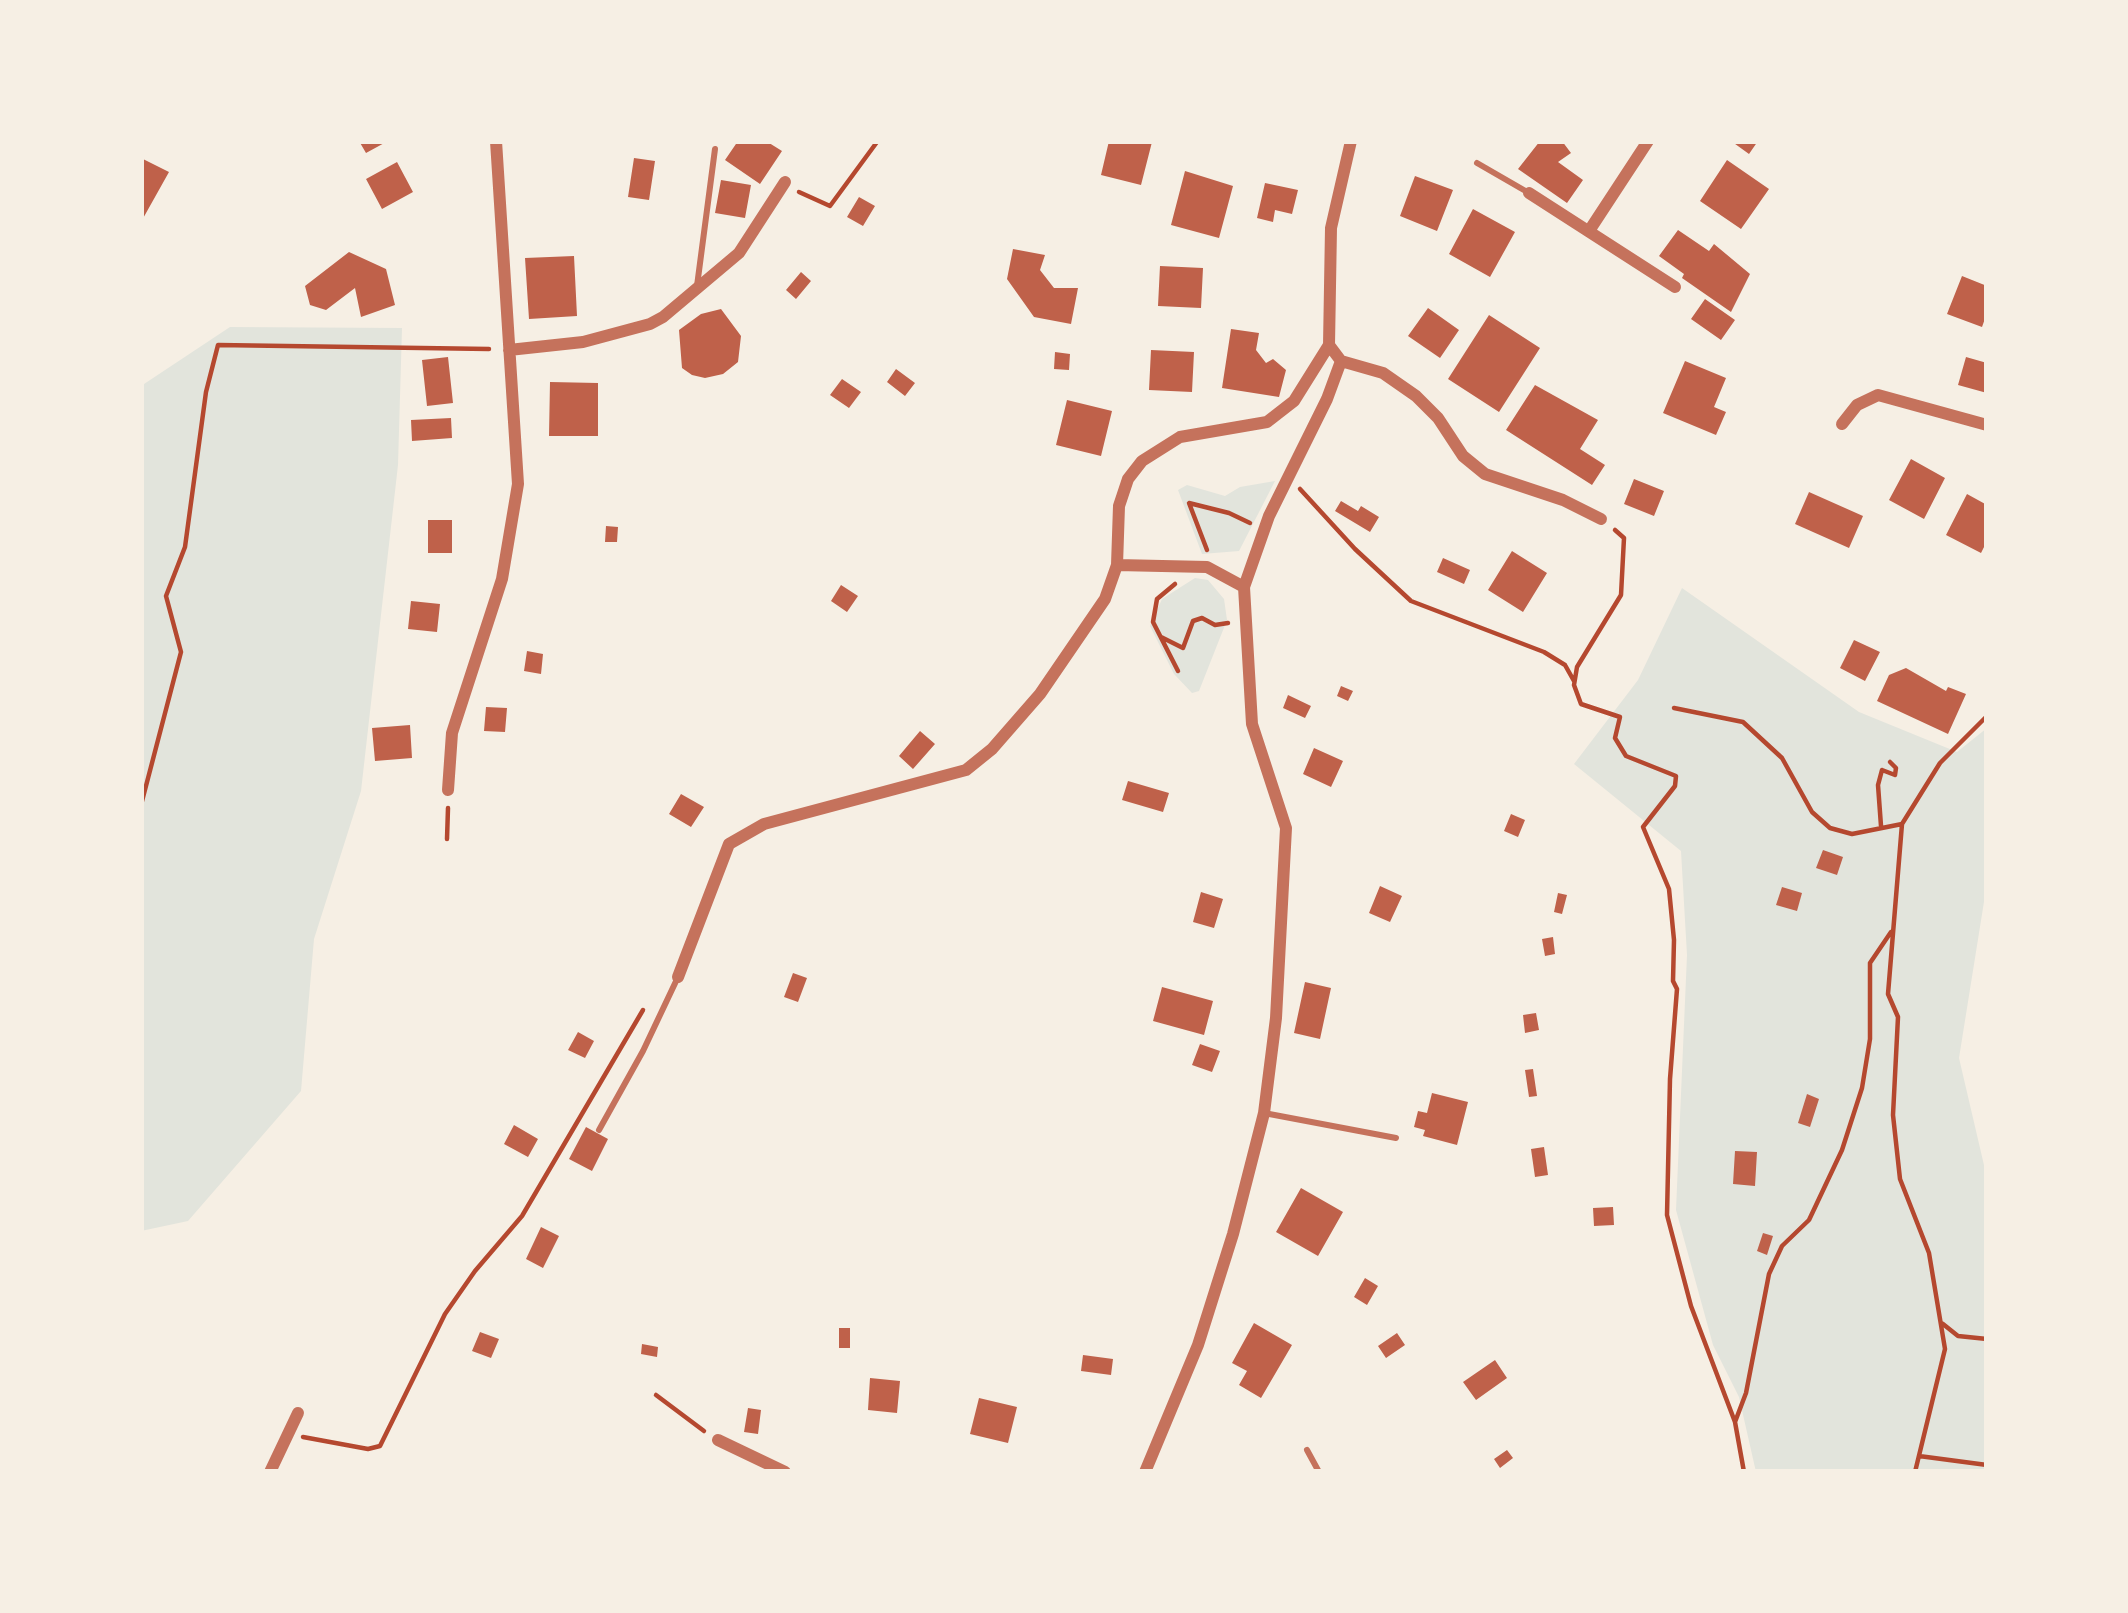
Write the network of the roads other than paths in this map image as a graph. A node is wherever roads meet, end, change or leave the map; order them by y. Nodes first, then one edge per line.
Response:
1 (496, 141) edge
2 (1351, 141) edge
3 (1648, 141) edge
4 (715, 149) dead end
5 (1477, 163) dead end
6 (784, 183) road end
7 (1528, 193) joint
8 (1588, 231) junction
9 (697, 286) junction
10 (1675, 287) dead end
11 (1329, 345) junction
12 (509, 350) junction
13 (1341, 361) junction
14 (1842, 424) dead end
15 (1987, 425) edge
16 (1601, 519) road end
17 (1117, 565) junction
18 (1244, 587) junction
19 (448, 790) road end
20 (678, 977) joint
21 (1264, 1113) junction
22 (599, 1130) dead end
23 (1396, 1138) dead end
24 (298, 1413) dead end
25 (718, 1441) road end
26 (1306, 1450) dead end
27 (270, 1472) edge
28 (785, 1472) edge
29 (1144, 1472) edge
30 (1319, 1472) edge

1 - 12 street
2 - 11 street
3 - 8 street
4 - 9 lane
5 - 7 lane
6 - 9 street
7 - 8 street
8 - 10 street
9 - 12 street
11 - 13 street
11 - 17 street
12 - 19 street
13 - 16 street
13 - 18 street
14 - 15 street
17 - 18 street
17 - 20 street
18 - 21 street
20 - 22 lane
21 - 23 lane
21 - 29 street
24 - 27 street
25 - 28 street
26 - 30 lane

